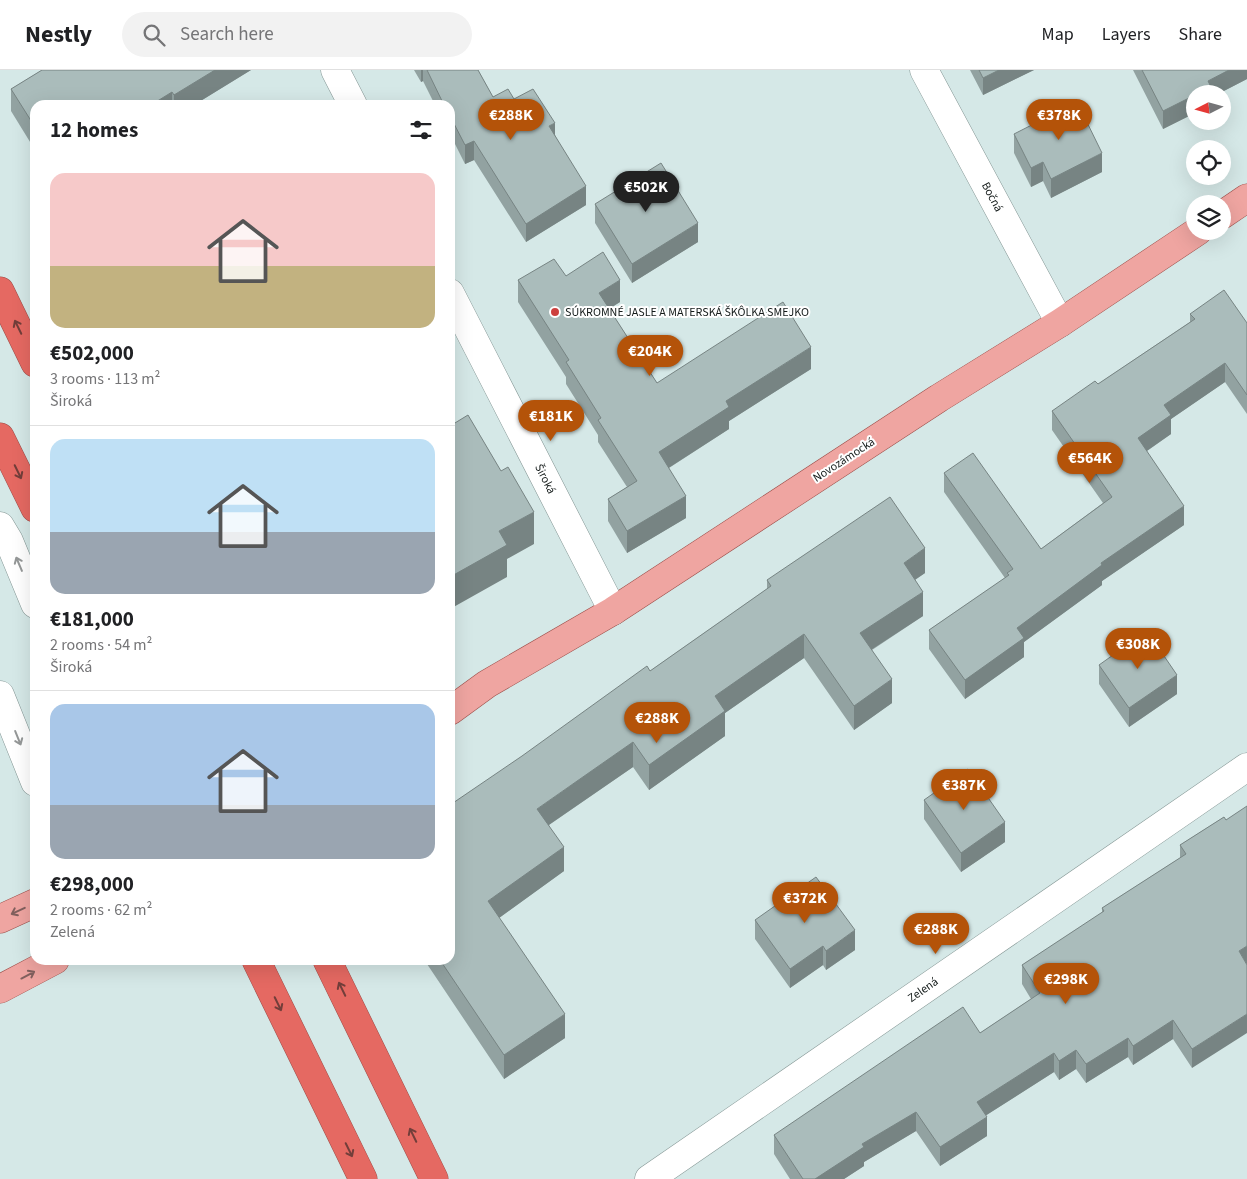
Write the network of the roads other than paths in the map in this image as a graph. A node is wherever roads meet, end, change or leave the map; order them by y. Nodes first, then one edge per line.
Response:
1 (335, 70) edge
2 (924, 70) edge
3 (350, 100) edge
4 (1247, 198) edge
5 (1231, 209) edge
6 (1186, 239) edge
7 (0, 291) edge
8 (455, 303) edge
9 (1060, 324) junction
10 (30, 353) edge
11 (0, 437) edge
12 (30, 498) edge
13 (0, 526) edge
14 (30, 592) edge
15 (613, 611) junction
16 (487, 684) junction
17 (0, 695) edge
18 (455, 697) edge
19 (455, 707) edge
20 (1247, 767) edge
21 (30, 770) edge
22 (30, 905) edge
23 (0, 919) edge
24 (46, 965) edge
25 (258, 965) edge
26 (330, 965) edge
27 (0, 989) edge
28 (363, 1179) edge
29 (434, 1179) edge
30 (649, 1179) edge

1 - 3 street
2 - 9 street, Bočná
4 - 5 main road
6 - 9 main road, Novozámocká
10 -> 7 highway
8 - 15 street, Široká
9 - 15 main road, Novozámocká
11 -> 12 highway
14 -> 13 street
15 - 16 main road, Novozámocká
16 - 18 main road, Novozámocká
16 - 19 main road, Novozámocká
17 -> 21 street
20 - 30 street, Zelená
22 -> 23 main road
27 -> 24 main road
25 -> 28 highway
29 -> 26 highway

